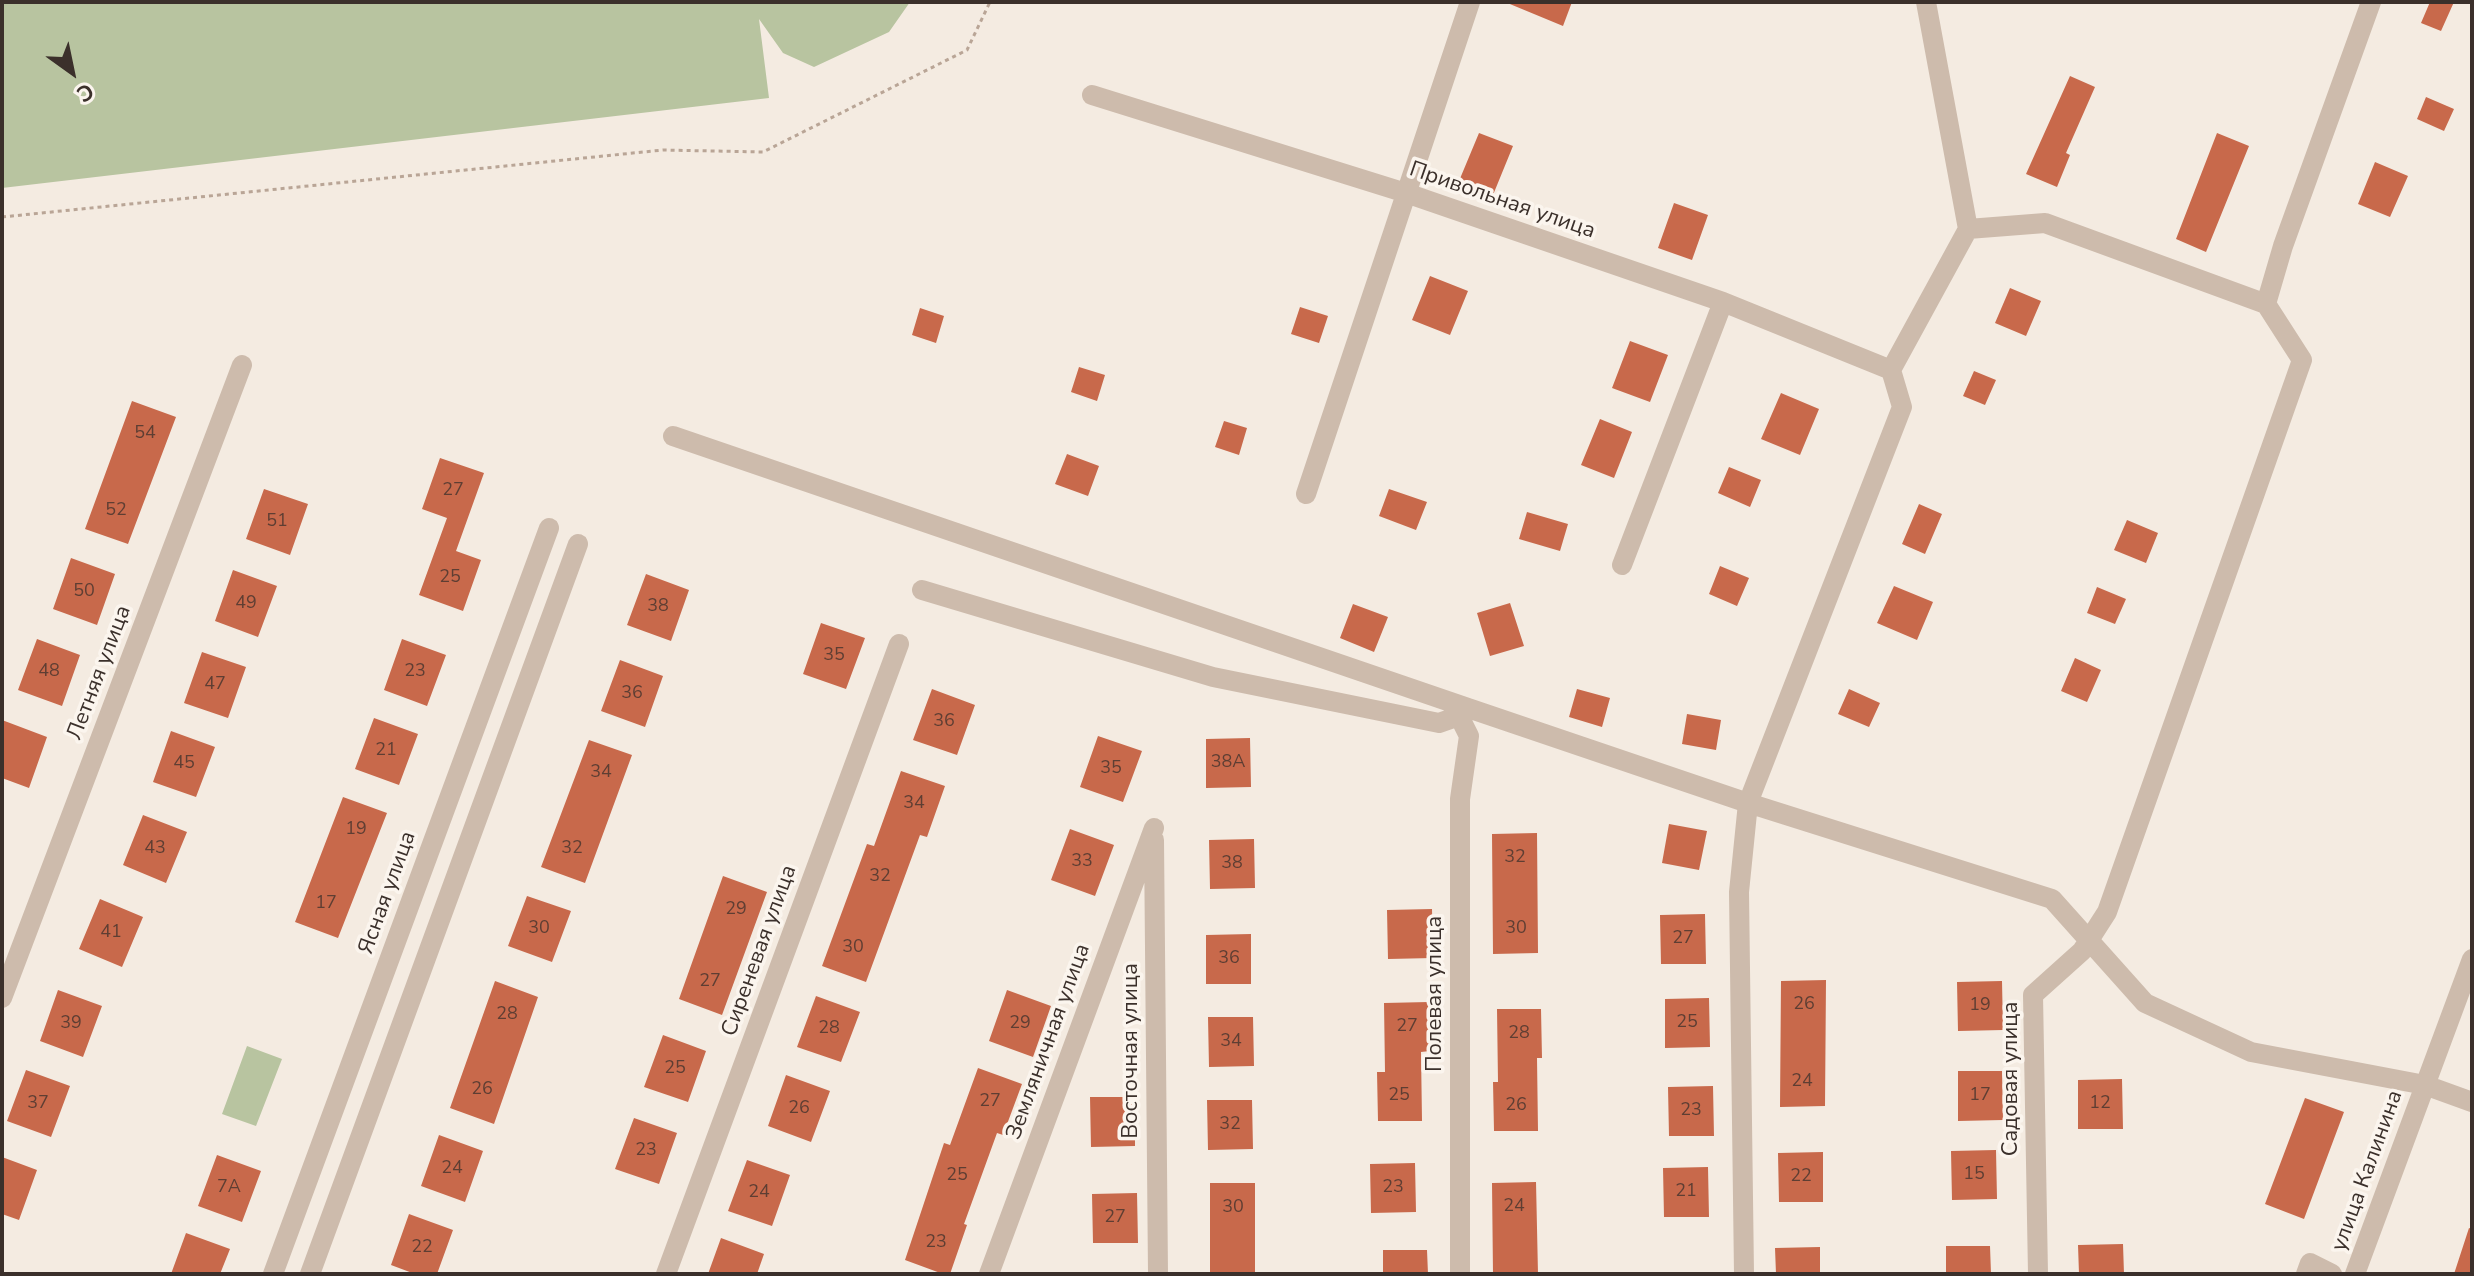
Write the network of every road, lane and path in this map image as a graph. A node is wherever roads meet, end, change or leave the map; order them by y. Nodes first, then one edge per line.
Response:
1 (990, 2) edge
2 (1470, 2) edge
3 (1926, 2) edge
4 (2371, 2) edge
5 (1092, 95) dead end
6 (1406, 193) junction
7 (2, 217) edge
8 (1968, 229) junction
9 (1723, 302) junction
10 (2266, 304) junction
11 (242, 365) dead end
12 (1891, 370) junction
13 (673, 436) dead end
14 (1306, 494) dead end
15 (549, 528) dead end
16 (578, 544) dead end
17 (1622, 565) dead end
18 (922, 590) dead end
19 (899, 644) dead end
20 (1464, 712) junction
21 (1748, 803) junction
22 (1154, 828) joint
23 (2090, 939) junction
24 (2472, 959) edge
25 (2, 998) edge
26 (2425, 1085) junction
27 (2472, 1102) edge
28 (273, 1274) edge
29 (310, 1274) edge
30 (666, 1274) edge
31 (989, 1274) edge
32 (1158, 1274) edge
33 (1460, 1274) edge
34 (1744, 1274) edge
35 (2038, 1274) edge
36 (2306, 1274) edge
37 (2332, 1274) edge
38 (2355, 1274) edge

1 - 7 path
2 - 6 street
3 - 8 street
4 - 10 street
5 - 6 street, Привольная улица
6 - 9 street, Привольная улица
6 - 14 street
8 - 10 street
8 - 12 street
9 - 12 street, Привольная улица
9 - 17 street
10 - 23 street, Садовая улица
11 - 25 street, Летняя улица
12 - 21 street
13 - 20 street
15 - 28 street, Ясная улица
16 - 29 street
18 - 20 street
19 - 30 street, Сиреневая улица
20 - 21 street
20 - 33 street, Полевая улица
21 - 23 street
21 - 34 street
22 - 31 street, Земляничная улица
22 - 32 street, Восточная улица
23 - 26 street
23 - 35 street, Садовая улица
24 - 26 street, улица Калинина
26 - 27 street
26 - 38 street, улица Калинина
36 - 37 street

